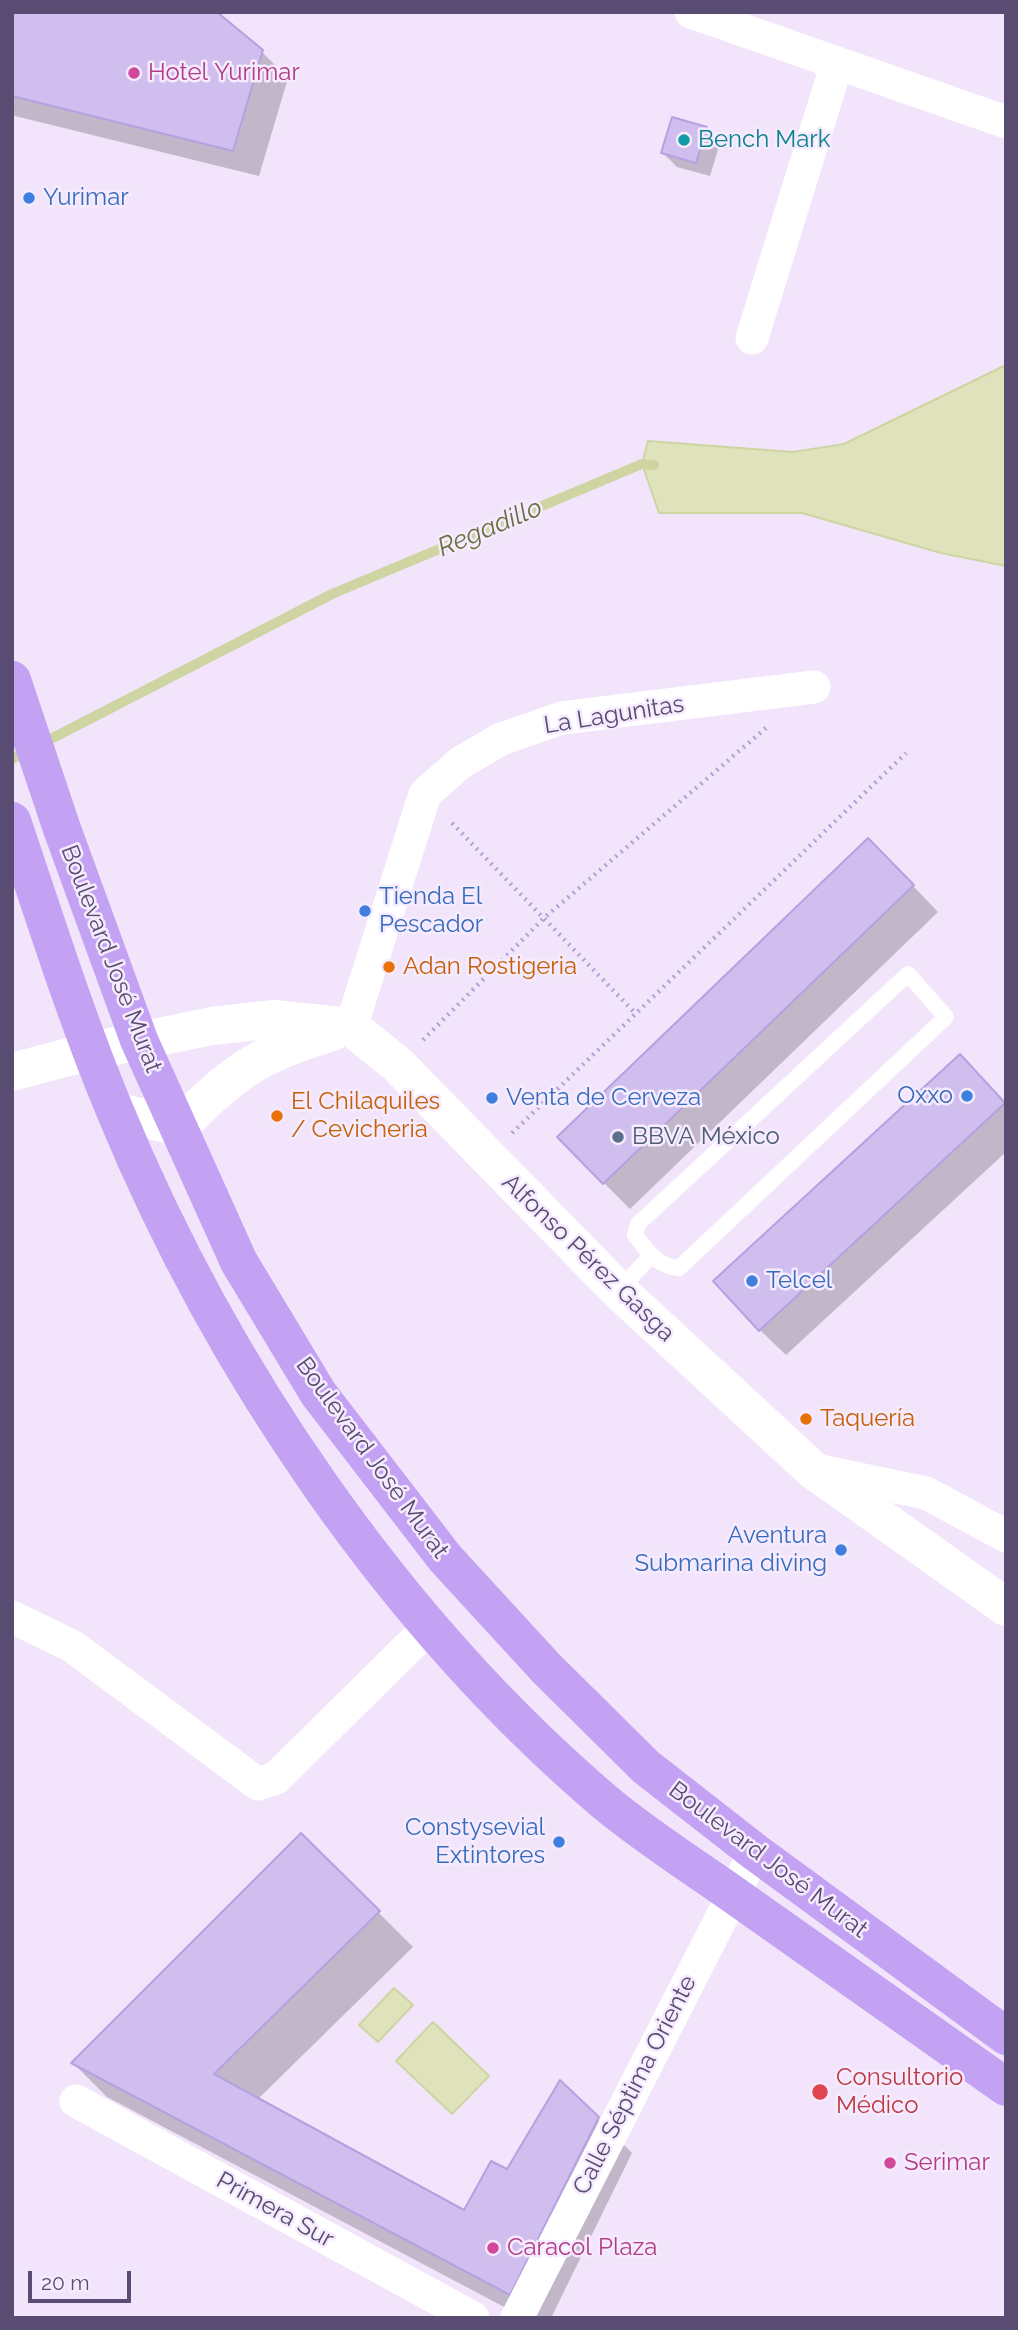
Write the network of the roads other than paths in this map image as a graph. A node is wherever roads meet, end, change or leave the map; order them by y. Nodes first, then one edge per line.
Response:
1 (691, 12) edge
2 (837, 63) junction
3 (1006, 122) edge
4 (752, 338) dead end
5 (12, 680) edge
6 (814, 687) dead end
7 (18, 837) edge
8 (351, 1027) junction
9 (139, 1040) junction
10 (91, 1051) junction
11 (12, 1072) edge
12 (115, 1111) junction
13 (179, 1127) junction
14 (651, 1256) junction
15 (618, 1290) junction
16 (813, 1470) junction
17 (1006, 1536) edge
18 (1004, 1604) edge
19 (12, 1618) edge
20 (430, 1626) junction
21 (755, 1852) junction
22 (733, 1894) junction
23 (1006, 2036) edge
24 (1006, 2087) edge
25 (76, 2101) dead end
26 (473, 2318) edge
27 (517, 2318) edge

1 - 2 street
2 - 3 street
2 - 4 street
5 - 9 highway, Boulevard José Murat
6 - 8 street, La Lagunitas
7 - 10 highway, Boulevard José Murat
8 - 9 street
8 - 13 street
8 - 15 street, Alfonso Pérez Gasga
9 - 10 street
9 - 13 highway, Boulevard José Murat
10 - 11 street
10 - 12 highway, Boulevard José Murat
12 - 13 street
12 - 20 highway, Boulevard José Murat
13 - 21 highway, Boulevard José Murat
14 - 14 lane
14 - 15 lane
15 - 16 street, Alfonso Pérez Gasga
16 - 17 street
16 - 18 street, Alfonso Pérez Gasga
19 - 20 street
20 - 22 highway, Boulevard José Murat
21 - 22 street, Calle Séptima Oriente
21 - 23 highway, Boulevard José Murat
22 - 24 highway, Boulevard José Murat
22 - 27 street, Calle Séptima Oriente
25 - 26 street, Primera Sur

